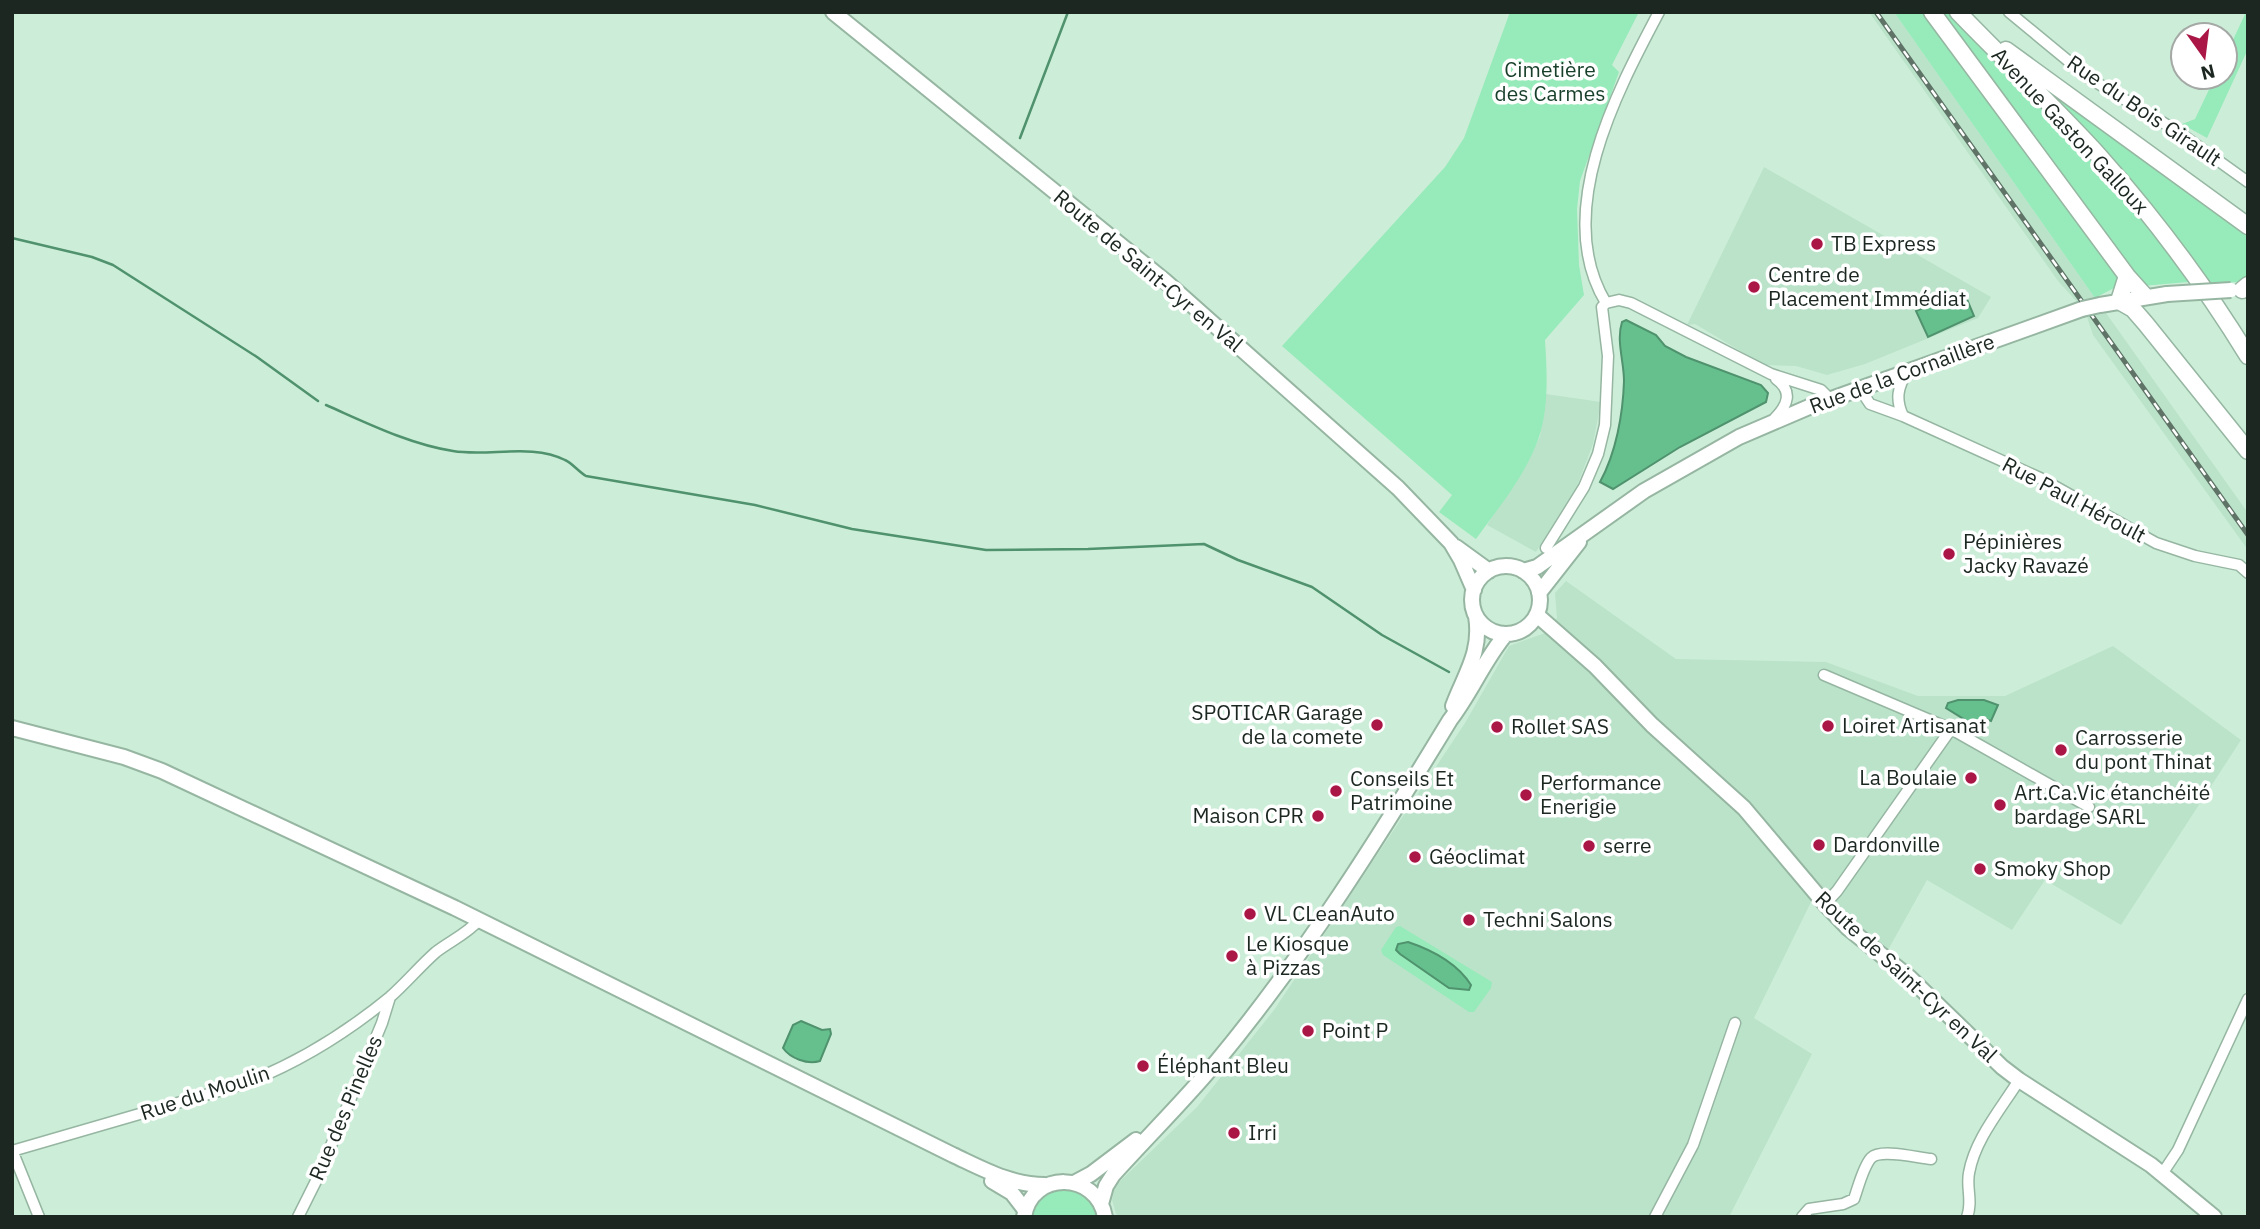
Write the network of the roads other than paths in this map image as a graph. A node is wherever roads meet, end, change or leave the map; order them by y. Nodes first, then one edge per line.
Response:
1 (833, 12) edge
2 (1659, 12) edge
3 (1932, 12) edge
4 (2009, 12) edge
5 (1960, 14) edge
6 (2248, 182) edge
7 (2248, 226) edge
8 (2127, 276) junction
9 (2242, 289) edge
10 (2157, 295) junction
11 (2119, 301) junction
12 (1606, 303) junction
13 (2146, 324) junction
14 (2248, 356) edge
15 (1907, 372) junction
16 (1770, 374) junction
17 (1860, 389) junction
18 (1831, 400) junction
19 (1903, 416) junction
20 (1772, 422) junction
21 (2248, 451) edge
22 (1584, 535) junction
23 (1451, 543) junction
24 (1546, 548) dead end
25 (1489, 571) junction
26 (1522, 571) junction
27 (2248, 573) edge
28 (1474, 590) junction
29 (1539, 593) junction
30 (1476, 615) junction
31 (1536, 615) junction
32 (1507, 634) junction
33 (1824, 675) dead end
34 (1450, 720) junction
35 (12, 728) edge
36 (1951, 729) junction
37 (2090, 807) dead end
38 (1825, 904) junction
39 (479, 920) junction
40 (390, 996) junction
41 (2248, 999) edge
42 (1735, 1024) dead end
43 (2019, 1080) junction
44 (1155, 1127) junction
45 (12, 1151) edge
46 (953, 1155) junction
47 (1931, 1159) dead end
48 (2162, 1174) junction
49 (1076, 1182) junction
50 (1045, 1185) junction
51 (1025, 1213) edge
52 (1104, 1213) edge
53 (39, 1217) edge
54 (298, 1217) edge
55 (1655, 1217) edge
56 (1802, 1217) edge
57 (1967, 1217) edge
58 (2214, 1217) edge

1 - 23 main road, Route de Saint-Cyr en Val
2 - 12 street
3 - 8 main road
4 - 6 street, Rue du Bois Girault
5 - 7 main road
5 - 14 main road, Avenue Gaston Galloux
8 - 10 main road
8 - 11 main road
9 - 10 main road, Rue de la Cornaillère, bridge
10 - 11 main road, Rue de la Cornaillère
10 - 13 main road
11 - 13 main road
11 - 15 main road, Rue de la Cornaillère, bridge
12 - 16 street
12 - 24 street
13 - 21 main road
15 - 17 main road, Rue de la Cornaillère
15 - 19 street
16 - 18 street
16 - 20 street
17 - 18 main road, Rue de la Cornaillère
17 - 19 street, Rue Paul Héroult
18 - 20 main road, Rue de la Cornaillère
19 - 27 street, Rue Paul Héroult
20 - 22 main road, Rue de la Cornaillère
22 - 26 main road, Rue de la Cornaillère
22 - 29 main road, Rue de la Cornaillère
23 - 25 main road, Route de Saint-Cyr en Val
23 - 28 main road, Route de Saint-Cyr en Val
25 - 26 main road
25 - 28 main road
26 - 29 main road
28 - 30 main road
29 - 31 main road
30 - 32 main road
30 - 34 main road
31 - 32 main road
31 - 38 main road, Route de Saint-Cyr en Val
32 - 34 main road
33 - 36 street
34 - 44 main road
35 - 39 main road
36 - 37 street
36 - 38 street
38 - 43 main road, Route de Saint-Cyr en Val
39 - 40 street, Rue du Moulin
39 - 46 main road
40 - 45 street, Rue du Moulin
40 - 54 street, Rue des Pinelles
41 - 48 street
42 - 55 street
43 - 48 main road, Route de Saint-Cyr en Val
43 - 57 street
44 - 49 main road
44 - 52 main road
45 - 53 street
46 - 50 main road
46 - 51 main road
47 - 56 street
48 - 58 main road, Route de Saint-Cyr en Val
49 - 50 main road
49 - 52 main road
50 - 51 main road

